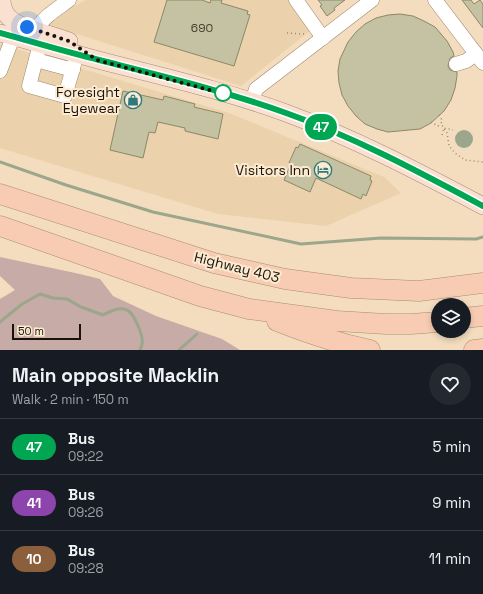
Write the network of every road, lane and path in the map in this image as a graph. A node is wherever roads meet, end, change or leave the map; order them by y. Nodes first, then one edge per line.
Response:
1 (2, 0) edge
2 (69, 0) edge
3 (296, 0) edge
4 (372, 0) edge
5 (435, 0) edge
6 (287, 33) dead end
7 (7, 35) edge
8 (317, 36) junction
9 (37, 45) junction
10 (480, 58) edge
11 (97, 60) junction
12 (75, 62) junction
13 (456, 64) dead end
14 (0, 71) edge
15 (252, 102) junction
16 (439, 116) dead end
17 (431, 122) dead end
18 (441, 124) junction
19 (444, 128) junction
20 (453, 130) dead end
21 (442, 135) dead end
22 (483, 162) edge
23 (0, 194) edge
24 (483, 206) edge
25 (0, 226) edge
26 (483, 268) edge
27 (483, 283) edge
28 (351, 288) junction
29 (249, 309) junction
30 (483, 316) edge
31 (471, 317) edge
32 (431, 323) edge
33 (483, 349) edge
34 (370, 350) edge
35 (474, 350) edge

1 - 9 main road
2 - 9 street
3 - 8 street
4 - 8 street
5 - 10 street
6 - 8 path
7 - 9 main road
7 - 14 street
8 - 15 street
9 - 11 main road
9 - 12 main road
9 - 12 street
10 - 13 street
11 - 12 main road
11 - 15 main road
15 - 24 main road
16 - 18 path
17 - 18 path
18 - 19 path
19 - 20 path
19 - 21 path
19 - 22 path
23 - 28 highway, Highway 403
25 - 29 highway
26 - 28 highway
27 - 28 highway, Highway 403
29 - 32 highway
29 - 34 highway
30 - 31 highway
33 - 35 highway

